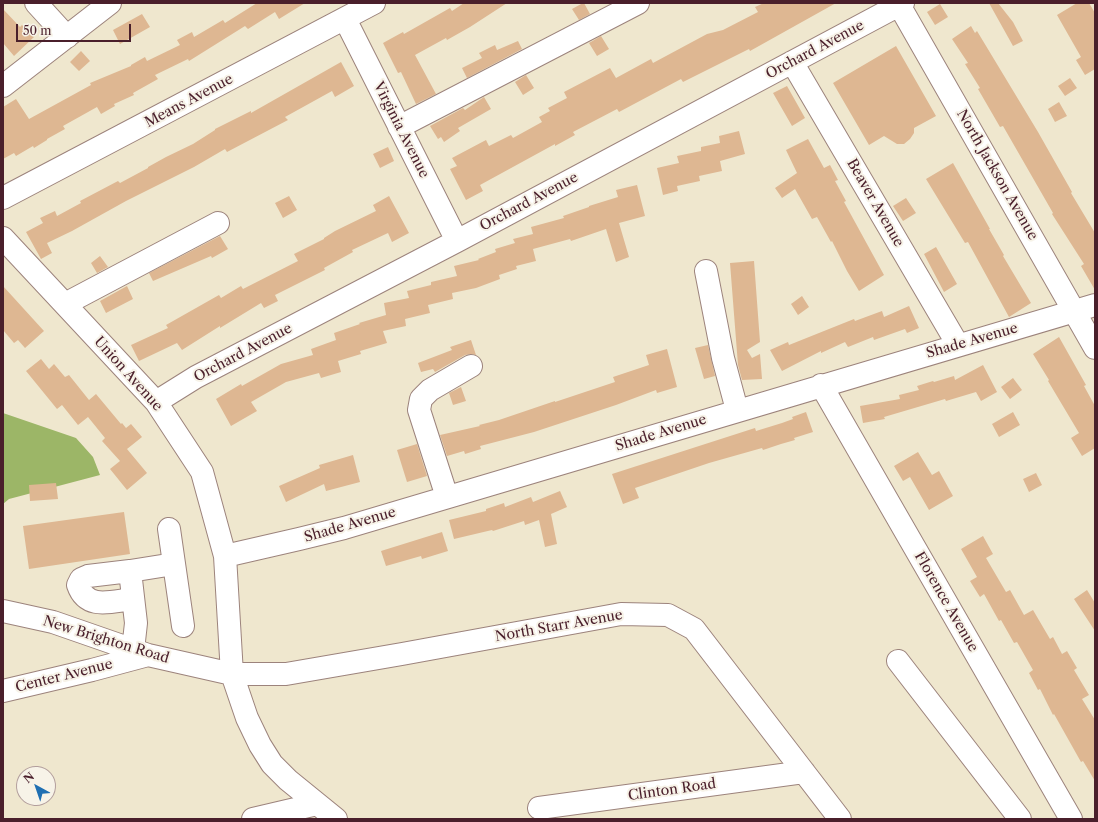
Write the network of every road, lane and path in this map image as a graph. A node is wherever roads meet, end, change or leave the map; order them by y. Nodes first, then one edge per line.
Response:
1 (36, 3) edge
2 (110, 3) edge
3 (374, 3) edge
4 (638, 3) edge
5 (900, 4) edge
6 (345, 18) junction
7 (67, 37) junction
8 (792, 62) junction
9 (3, 86) edge
10 (399, 127) junction
11 (3, 198) edge
12 (218, 223) dead end
13 (3, 238) edge
14 (457, 241) junction
15 (706, 271) dead end
16 (65, 304) junction
17 (1095, 304) edge
18 (1074, 310) junction
19 (958, 345) junction
20 (1095, 348) edge
21 (471, 366) dead end
22 (821, 385) junction
23 (156, 402) junction
24 (737, 410) junction
25 (448, 497) junction
26 (169, 529) dead end
27 (225, 556) junction
28 (174, 564) junction
29 (130, 571) junction
30 (133, 599) junction
31 (3, 607) edge
32 (184, 626) dead end
33 (140, 653) junction
34 (898, 661) dead end
35 (232, 674) junction
36 (3, 691) edge
37 (804, 772) junction
38 (317, 804) junction
39 (539, 808) dead end
40 (253, 819) edge
41 (336, 819) edge
42 (840, 819) edge
43 (1020, 819) edge
44 (1071, 819) edge

1 - 7 street
2 - 7 street
3 - 6 street, Means Avenue
4 - 10 street
5 - 8 street, Orchard Avenue
5 - 18 street, North Jackson Avenue
6 - 10 street, Virginia Avenue
6 - 11 street, Means Avenue
7 - 9 street
8 - 14 street, Orchard Avenue
8 - 19 street, Beaver Avenue
10 - 14 street, Virginia Avenue
12 - 16 street
13 - 16 street, Union Avenue
14 - 23 street, Orchard Avenue
15 - 24 street
16 - 23 street, Union Avenue
17 - 18 street, Shade Avenue
18 - 19 street, Shade Avenue
18 - 20 street, North Jackson Avenue
19 - 22 street, Shade Avenue
21 - 25 street
22 - 24 street, Shade Avenue
22 - 44 street, Florence Avenue
23 - 27 street, Union Avenue
24 - 25 street, Shade Avenue
25 - 27 street, Shade Avenue
26 - 28 street
27 - 35 street, Union Avenue
28 - 29 street
28 - 32 street
29 - 30 street
29 - 30 street
30 - 33 street
31 - 33 street, New Brighton Road
33 - 35 street, New Brighton Road
33 - 36 street, Center Avenue
34 - 43 street
35 - 37 street, North Starr Avenue
35 - 38 street, Union Avenue
37 - 39 street, Clinton Road
37 - 42 street, North Starr Avenue
38 - 40 street
38 - 41 street, Union Avenue

